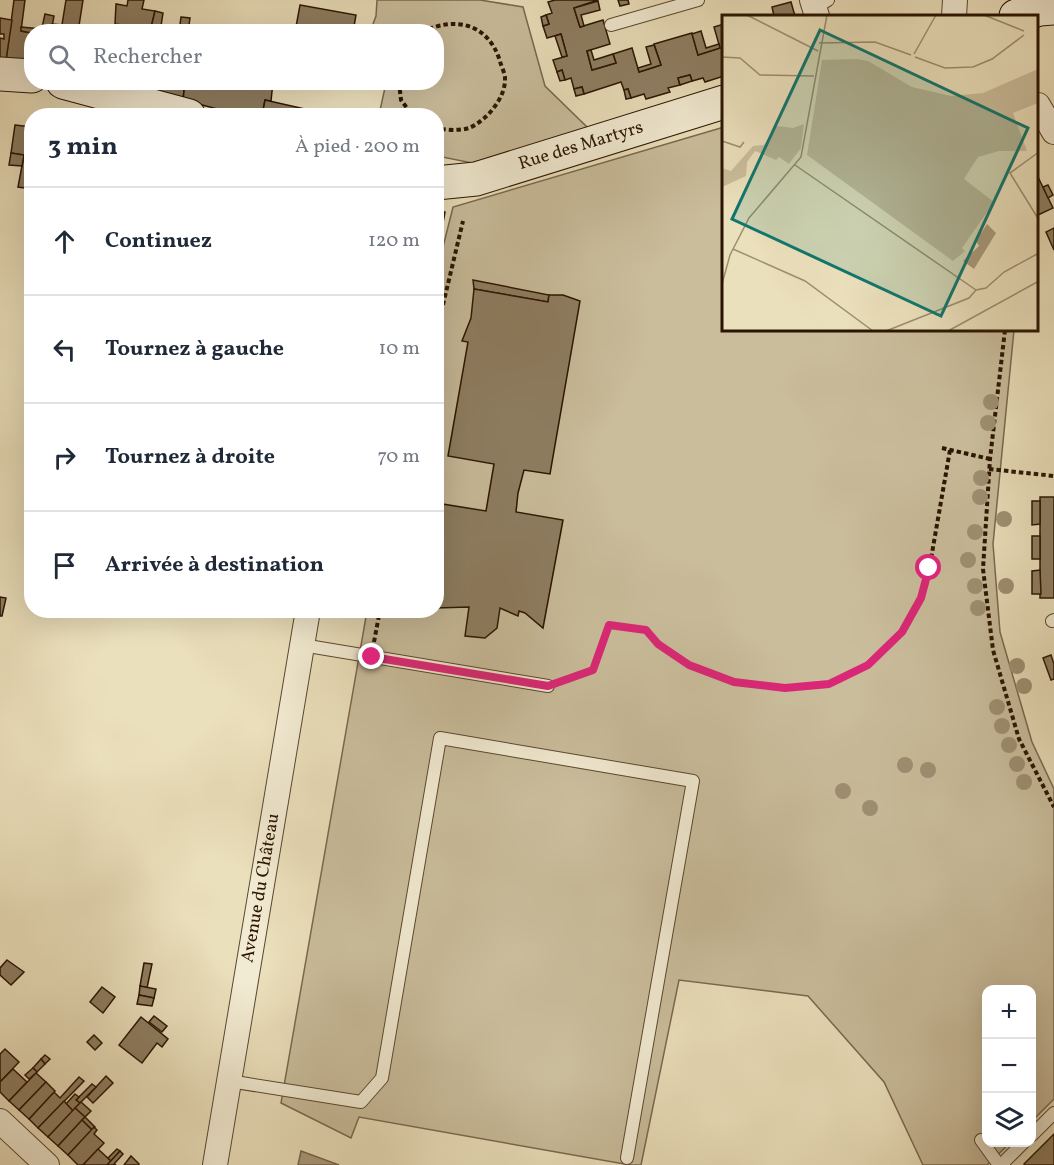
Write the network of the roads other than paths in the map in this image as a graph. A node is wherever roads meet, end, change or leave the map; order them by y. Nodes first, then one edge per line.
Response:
1 (698, 0) edge
2 (955, 0) edge
3 (954, 15) edge
4 (611, 25) dead end
5 (0, 74) edge
6 (24, 76) edge
7 (93, 90) edge
8 (722, 103) edge
9 (1039, 107) edge
10 (159, 108) edge
11 (1054, 132) edge
12 (444, 182) edge
13 (307, 618) edge
14 (302, 645) junction
15 (548, 686) road end
16 (229, 1081) junction
17 (1054, 1113) edge
18 (0, 1121) edge
19 (1036, 1131) edge
20 (981, 1140) dead end
21 (1020, 1147) edge
22 (627, 1158) dead end
23 (47, 1165) edge
24 (215, 1165) edge
25 (1000, 1165) edge

1 - 4 lane
2 - 3 street
5 - 6 street
7 - 10 street
8 - 12 street, Rue des Martyrs
9 - 11 street
13 - 14 street, Avenue du Château
14 - 15 lane
14 - 16 street, Avenue du Château
16 - 22 lane
16 - 24 street, Avenue du Château
17 - 19 lane
18 - 23 street
20 - 25 lane
21 - 25 lane

